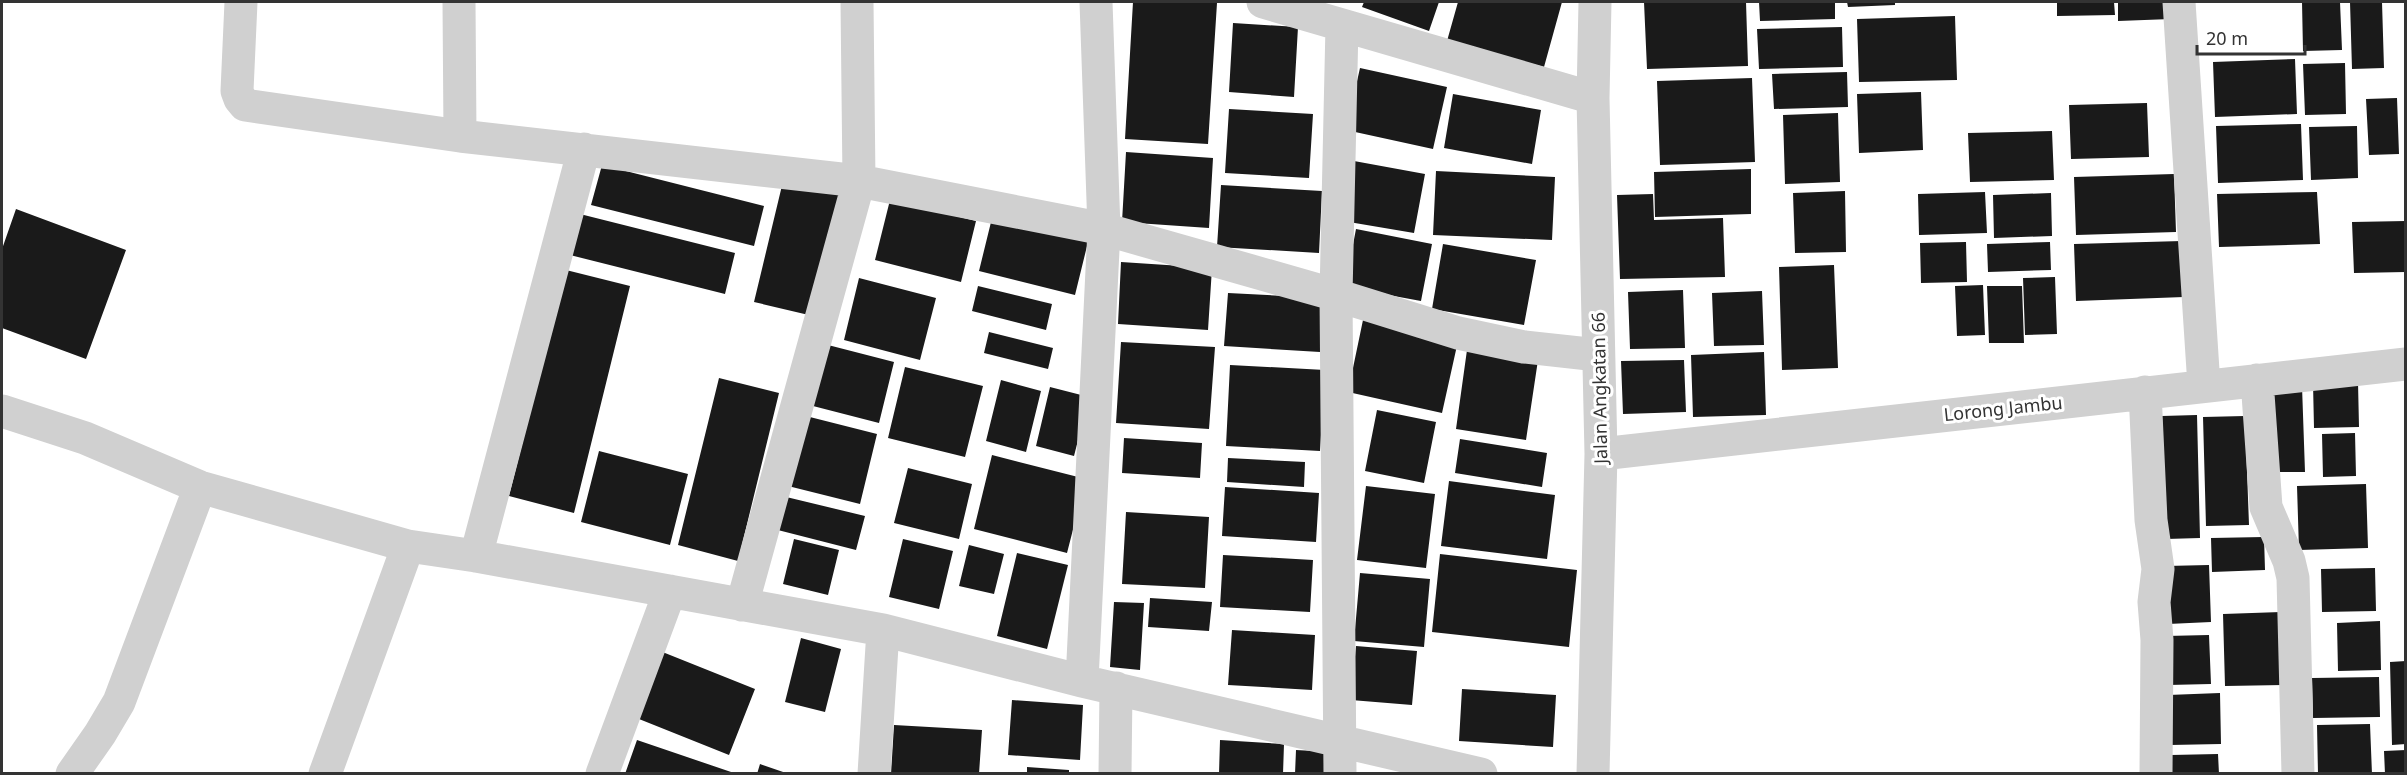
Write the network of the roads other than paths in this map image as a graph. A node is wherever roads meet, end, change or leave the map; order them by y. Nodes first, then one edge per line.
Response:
1 (241, 2) edge
2 (459, 2) edge
3 (856, 2) edge
4 (1096, 2) edge
5 (1263, 2) edge
6 (1595, 2) edge
7 (2179, 2) edge
8 (1342, 25) junction
9 (1593, 98) junction
10 (460, 136) junction
11 (584, 149) junction
12 (859, 181) junction
13 (1104, 229) junction
14 (1336, 295) junction
15 (1598, 355) junction
16 (2406, 364) edge
17 (2257, 380) junction
18 (2204, 386) junction
19 (2145, 392) junction
20 (2, 411) edge
21 (1601, 454) junction
22 (200, 487) junction
23 (408, 546) junction
24 (476, 556) junction
25 (670, 591) junction
26 (742, 605) junction
27 (883, 630) junction
28 (1082, 681) junction
29 (1116, 688) junction
30 (1341, 740) junction
31 (72, 774) edge
32 (326, 774) edge
33 (602, 774) edge
34 (874, 774) edge
35 (1115, 774) edge
36 (1340, 774) edge
37 (1480, 774) edge
38 (1593, 774) edge
39 (2156, 774) edge
40 (2298, 774) edge

1 - 10 street
2 - 10 street
3 - 12 street
4 - 13 street
5 - 8 street
6 - 9 street, Jalan Angkatan 66
7 - 18 street
8 - 9 street
8 - 14 street
9 - 15 street, Jalan Angkatan 66
10 - 11 street
11 - 12 street
11 - 24 street
12 - 13 street
12 - 26 street
13 - 14 street
13 - 28 street
14 - 15 street
14 - 30 street
15 - 21 street, Jalan Angkatan 66
16 - 17 street, Lorong Jambu
17 - 18 street, Lorong Jambu
17 - 40 street
18 - 19 street, Lorong Jambu
19 - 21 street, Lorong Jambu
19 - 39 street
20 - 22 street
21 - 38 street, Jalan Angkatan 66
22 - 23 street
22 - 31 street
23 - 24 street
23 - 32 street
24 - 25 street
25 - 26 street
25 - 33 street
26 - 27 street
27 - 28 street
27 - 34 street
28 - 29 street
29 - 30 street
29 - 35 street
30 - 36 street
30 - 37 street

